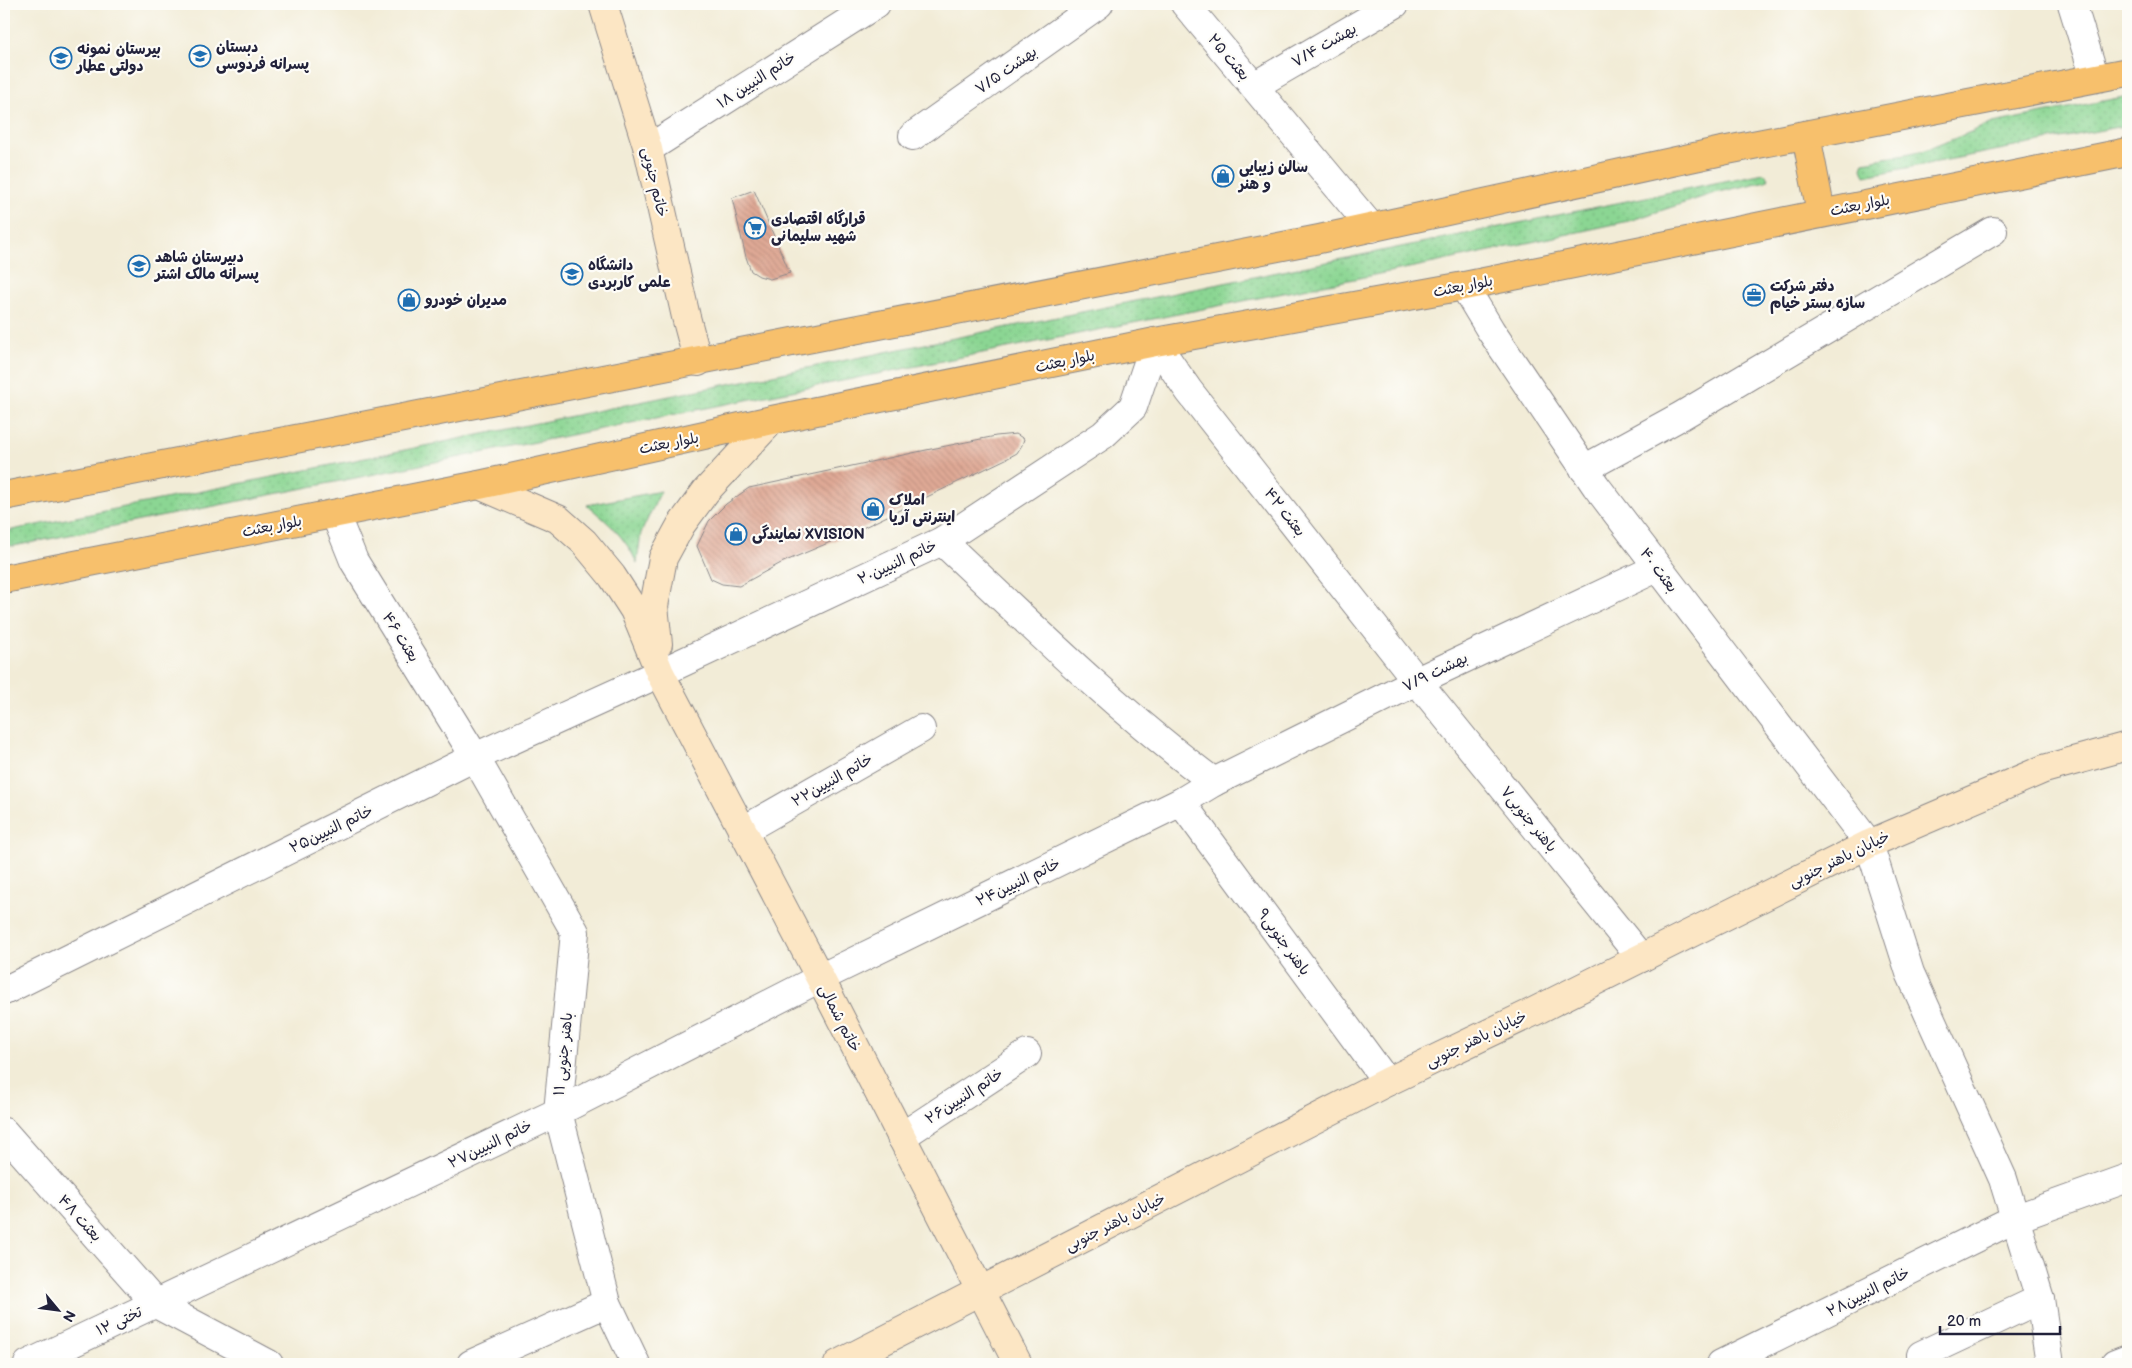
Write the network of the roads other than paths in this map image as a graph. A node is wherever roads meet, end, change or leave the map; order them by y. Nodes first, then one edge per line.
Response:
1 (603, 4) edge
2 (1099, 4) edge
3 (1185, 4) edge
4 (1395, 4) edge
5 (2072, 4) edge
6 (869, 8) edge
7 (2128, 72) edge
8 (2095, 78) junction
9 (1254, 86) junction
10 (1806, 135) junction
11 (913, 136) dead end
12 (648, 149) junction
13 (2128, 152) edge
14 (1821, 213) junction
15 (1372, 228) junction
16 (1993, 231) dead end
17 (1464, 286) junction
18 (1155, 342) junction
19 (698, 362) junction
20 (772, 420) junction
21 (1584, 469) junction
22 (478, 485) junction
23 (4, 496) edge
24 (334, 514) junction
25 (942, 541) junction
26 (1657, 568) junction
27 (4, 579) edge
28 (660, 673) junction
29 (1417, 680) junction
30 (921, 729) dead end
31 (2128, 746) edge
32 (475, 757) junction
33 (1214, 782) junction
34 (1181, 802) junction
35 (742, 831) junction
36 (1868, 844) junction
37 (1641, 958) junction
38 (820, 978) junction
39 (4, 991) edge
40 (1027, 1054) dead end
41 (1387, 1082) junction
42 (558, 1112) junction
43 (4, 1132) edge
44 (901, 1137) junction
45 (2128, 1178) edge
46 (2014, 1219) junction
47 (980, 1291) junction
48 (2040, 1299) junction
49 (607, 1303) junction
50 (156, 1304) junction
51 (1921, 1355) dead end
52 (2128, 1359) edge
53 (28, 1364) edge
54 (269, 1364) edge
55 (472, 1364) edge
56 (636, 1364) edge
57 (838, 1364) edge
58 (1018, 1364) edge
59 (1721, 1364) edge
60 (2050, 1364) edge
61 (2115, 1364) edge

1 - 12 street, خاتم جنوبی
2 - 11 street, بهشت ۷/۵
3 - 9 street, بعثت ۲۵
4 - 9 street, بهشت ۷/۴
5 - 8 street
6 - 12 street, خاتم النبیین ۱۸
7 - 8 main road
8 - 10 main road
9 - 15 street, بعثت ۲۵
10 - 14 main road
10 - 15 main road
12 - 19 street, خاتم جنوبی
13 - 14 main road, بلوار بعثت
14 - 17 main road, بلوار بعثت
15 - 19 main road
16 - 21 street
17 - 18 main road, بلوار بعثت
17 - 21 street, بعثت ۴۰
18 - 20 main road, بلوار بعثت
18 - 25 street, خاتم النبیین۲۰
18 - 29 street, بعثت ۴۲
19 - 23 main road
20 - 22 main road, بلوار بعثت
20 - 28 street
21 - 26 street, بعثت ۴۰
22 - 24 main road, بلوار بعثت
22 - 28 street, خاتم شمالی
24 - 27 main road, بلوار بعثت
24 - 32 street, بعثت ۴۶
25 - 28 street, خاتم النبیین۲۰
25 - 33 street
26 - 29 street, بهشت ۷/۹
26 - 36 street, بعثت ۴۰
28 - 32 street, خاتم النبیین۲۵
28 - 35 street, خاتم شمالی
29 - 33 street, بهشت ۷/۹
29 - 37 street, باهنر جنوبی۷
30 - 35 street, خاتم النبیین۲۲
31 - 36 street, خیابان باهنر جنوبی
32 - 39 street, خاتم النبیین۲۵
32 - 42 street, باهنر جنوبی ۱۱
33 - 34 street, خاتم النبیین۲۴
34 - 38 street, خاتم النبیین۲۴
34 - 41 street, باهنر جنوبی۹
35 - 38 street, خاتم شمالی
36 - 37 street, خیابان باهنر جنوبی
36 - 46 street, بعثت ۴۰
37 - 41 street, خیابان باهنر جنوبی
38 - 42 street, خاتم النبیین۲۷
38 - 44 street, خاتم شمالی
40 - 44 street, خاتم النبیین۲۶
41 - 47 street, خیابان باهنر جنوبی
42 - 49 street, باهنر جنوبی ۱۱
42 - 50 street, خاتم النبیین۲۷
43 - 50 street, بعثت ۴۸
44 - 47 street, خاتم شمالی
45 - 46 street, خاتم النبیین۲۸
46 - 48 street, بعثت ۴۰
46 - 59 street, خاتم النبیین۲۸
47 - 57 street, خیابان باهنر جنوبی
47 - 58 street, خاتم شمالی
48 - 51 street
48 - 60 street, بعثت ۴۰
49 - 55 street
49 - 56 street, باهنر جنوبی ۱۱
50 - 53 street, تختی ۱۲
50 - 54 street
52 - 61 street

